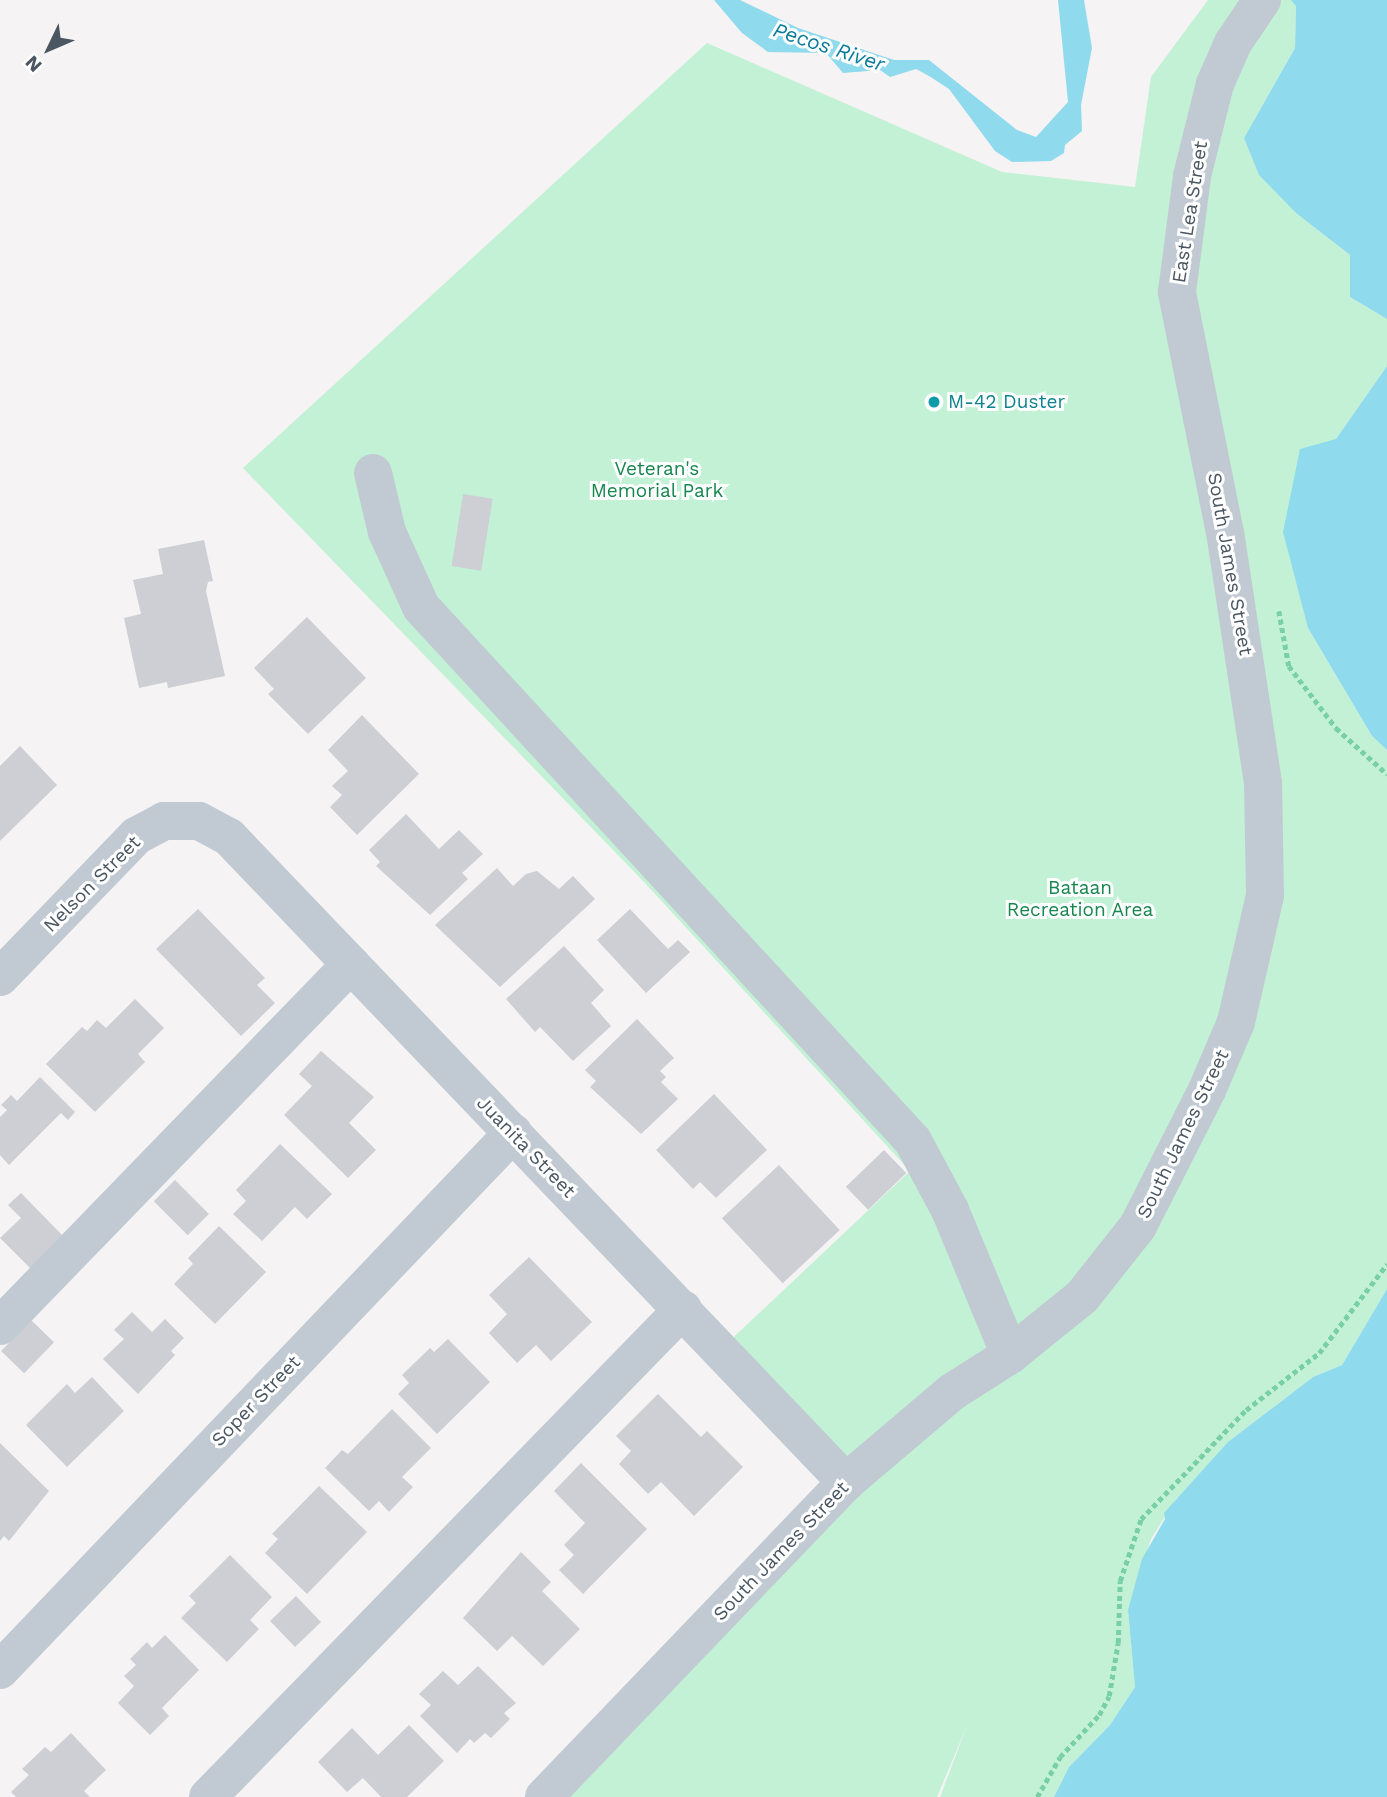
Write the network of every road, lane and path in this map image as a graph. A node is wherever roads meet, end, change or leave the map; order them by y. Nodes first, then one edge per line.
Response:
1 (1262, 0) edge
2 (1207, 434) joint
3 (373, 473) dead end
4 (1277, 603) dead end
5 (1387, 774) edge
6 (199, 821) joint
7 (352, 964) junction
8 (0, 977) edge
9 (513, 1133) junction
10 (1387, 1264) edge
11 (683, 1309) junction
12 (0, 1326) edge
13 (1010, 1355) junction
14 (846, 1482) junction
15 (0, 1670) edge
16 (208, 1797) edge
17 (544, 1797) edge
18 (1037, 1797) edge

1 - 2 street, East Lea Street
2 - 13 street, South James Street
3 - 13 street
4 - 5 path
6 - 7 street, Juanita Street
6 - 8 street, Nelson Street
7 - 9 street, Juanita Street
7 - 12 street
9 - 11 street, Juanita Street
9 - 15 street, Soper Street
10 - 18 path
11 - 14 street, Juanita Street
11 - 16 street
13 - 14 street, South James Street
14 - 17 street, South James Street

